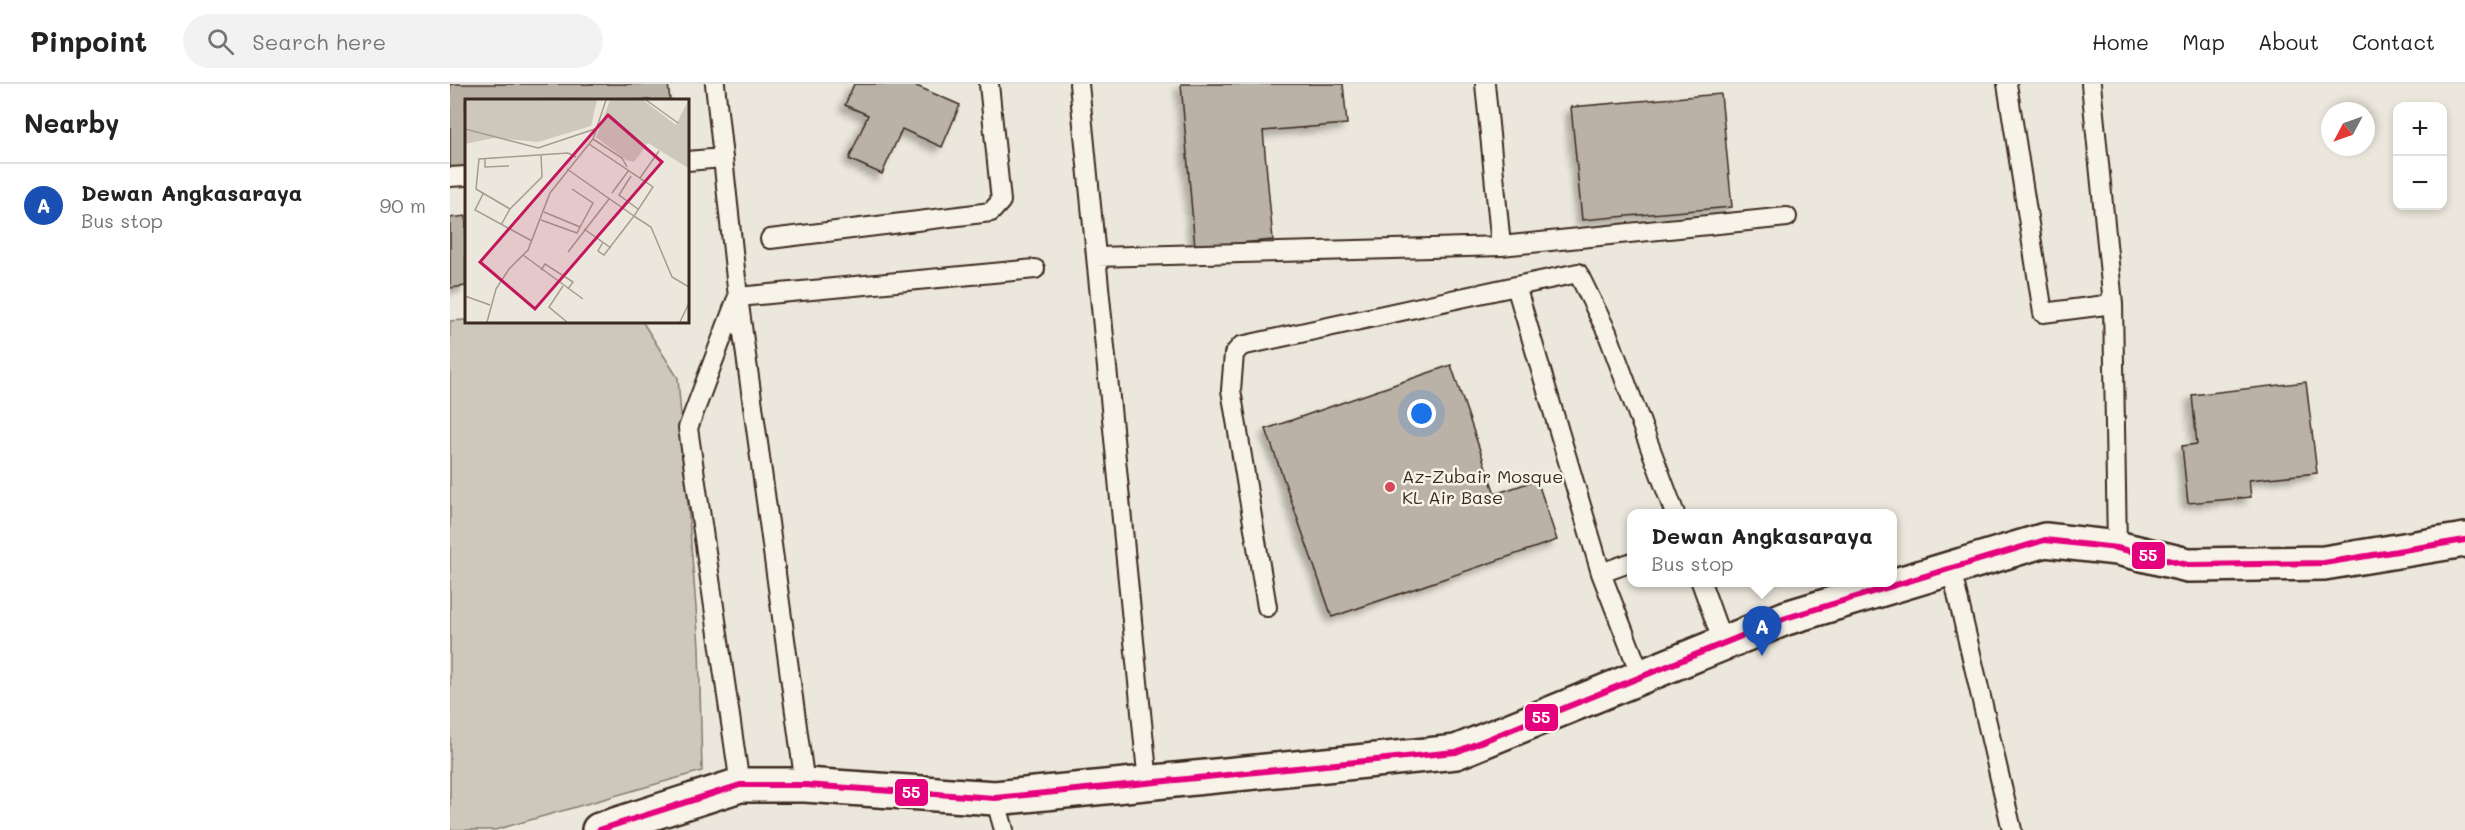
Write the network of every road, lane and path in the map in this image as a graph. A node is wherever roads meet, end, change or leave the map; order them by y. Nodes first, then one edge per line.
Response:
1 (715, 84) edge
2 (988, 84) edge
3 (1079, 84) edge
4 (1485, 84) edge
5 (2007, 84) edge
6 (2091, 84) edge
7 (723, 158) junction
8 (688, 161) edge
9 (465, 176) edge
10 (450, 177) edge
11 (1787, 217) dead end
12 (770, 239) dead end
13 (1501, 246) junction
14 (1097, 257) junction
15 (1035, 269) dead end
16 (1516, 286) junction
17 (738, 297) junction
18 (2113, 304) junction
19 (1673, 509) edge
20 (2465, 540) edge
21 (2117, 548) junction
22 (1627, 564) edge
23 (1951, 568) junction
24 (1601, 573) junction
25 (1897, 584) edge
26 (1703, 587) edge
27 (1888, 587) edge
28 (1267, 607) dead end
29 (1723, 643) junction
30 (1641, 676) junction
31 (1148, 783) junction
32 (740, 784) junction
33 (806, 785) junction
34 (995, 798) junction
35 (617, 828) edge
36 (1004, 830) edge
37 (2012, 830) edge

1 - 7 lane
2 - 12 lane
3 - 14 lane
4 - 13 lane
5 - 18 lane
6 - 18 lane
7 - 8 lane
7 - 17 lane
9 - 10 lane
11 - 13 lane
13 - 14 lane
14 - 31 lane
15 - 17 lane
16 - 19 lane
16 - 24 lane
16 - 28 lane
17 - 32 lane
17 - 33 lane
18 - 21 lane
20 - 21 street
21 - 23 street
22 - 24 lane
23 - 25 street
23 - 37 lane
24 - 30 lane
26 - 29 lane
27 - 29 street
29 - 30 street
30 - 31 street
31 - 34 street
32 - 33 street
32 - 35 street
33 - 34 street
34 - 36 lane

